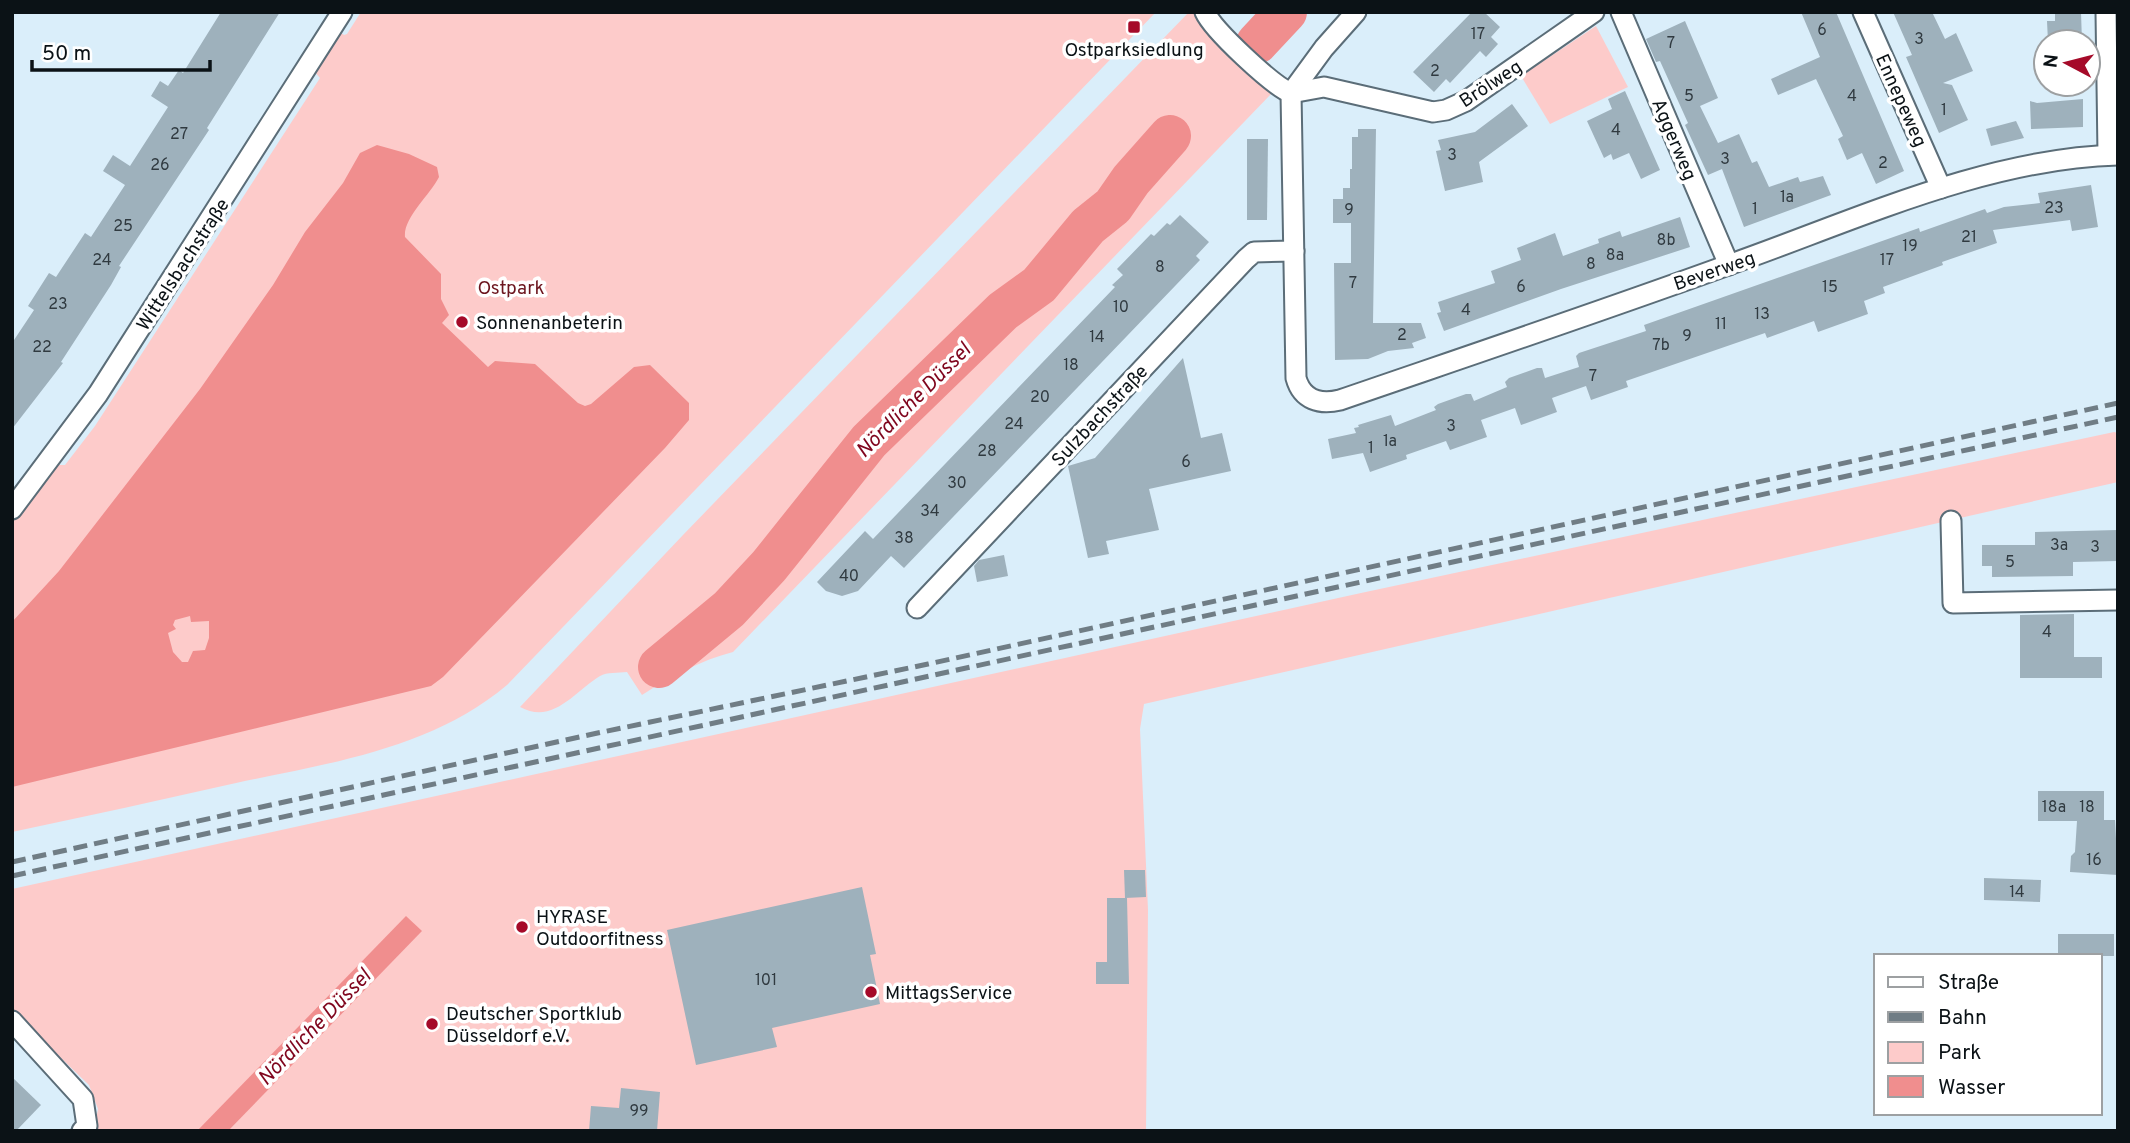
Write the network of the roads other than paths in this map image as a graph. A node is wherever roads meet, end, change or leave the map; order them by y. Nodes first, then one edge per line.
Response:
1 (342, 12) edge
2 (1205, 12) edge
3 (1356, 12) edge
4 (1594, 12) edge
5 (1621, 12) edge
6 (1863, 12) edge
7 (2106, 12) edge
8 (1291, 93) junction
9 (2113, 155) edge
10 (1941, 188) junction
11 (1294, 251) junction
12 (1729, 265) junction
13 (16, 497) edge
14 (1951, 521) dead end
15 (2118, 600) edge
16 (917, 608) dead end
17 (12, 1021) edge
18 (84, 1128) edge

1 - 13 street, Wittelsbachstraße
2 - 8 street
3 - 8 street
4 - 8 street, Brölweg
5 - 12 street, Aggerweg
6 - 10 street, Ennepeweg
7 - 9 street
8 - 11 street
9 - 10 street, Beverweg
10 - 12 street, Beverweg
11 - 12 street, Beverweg
11 - 16 street, Sulzbachstraße
14 - 15 street
17 - 18 street

